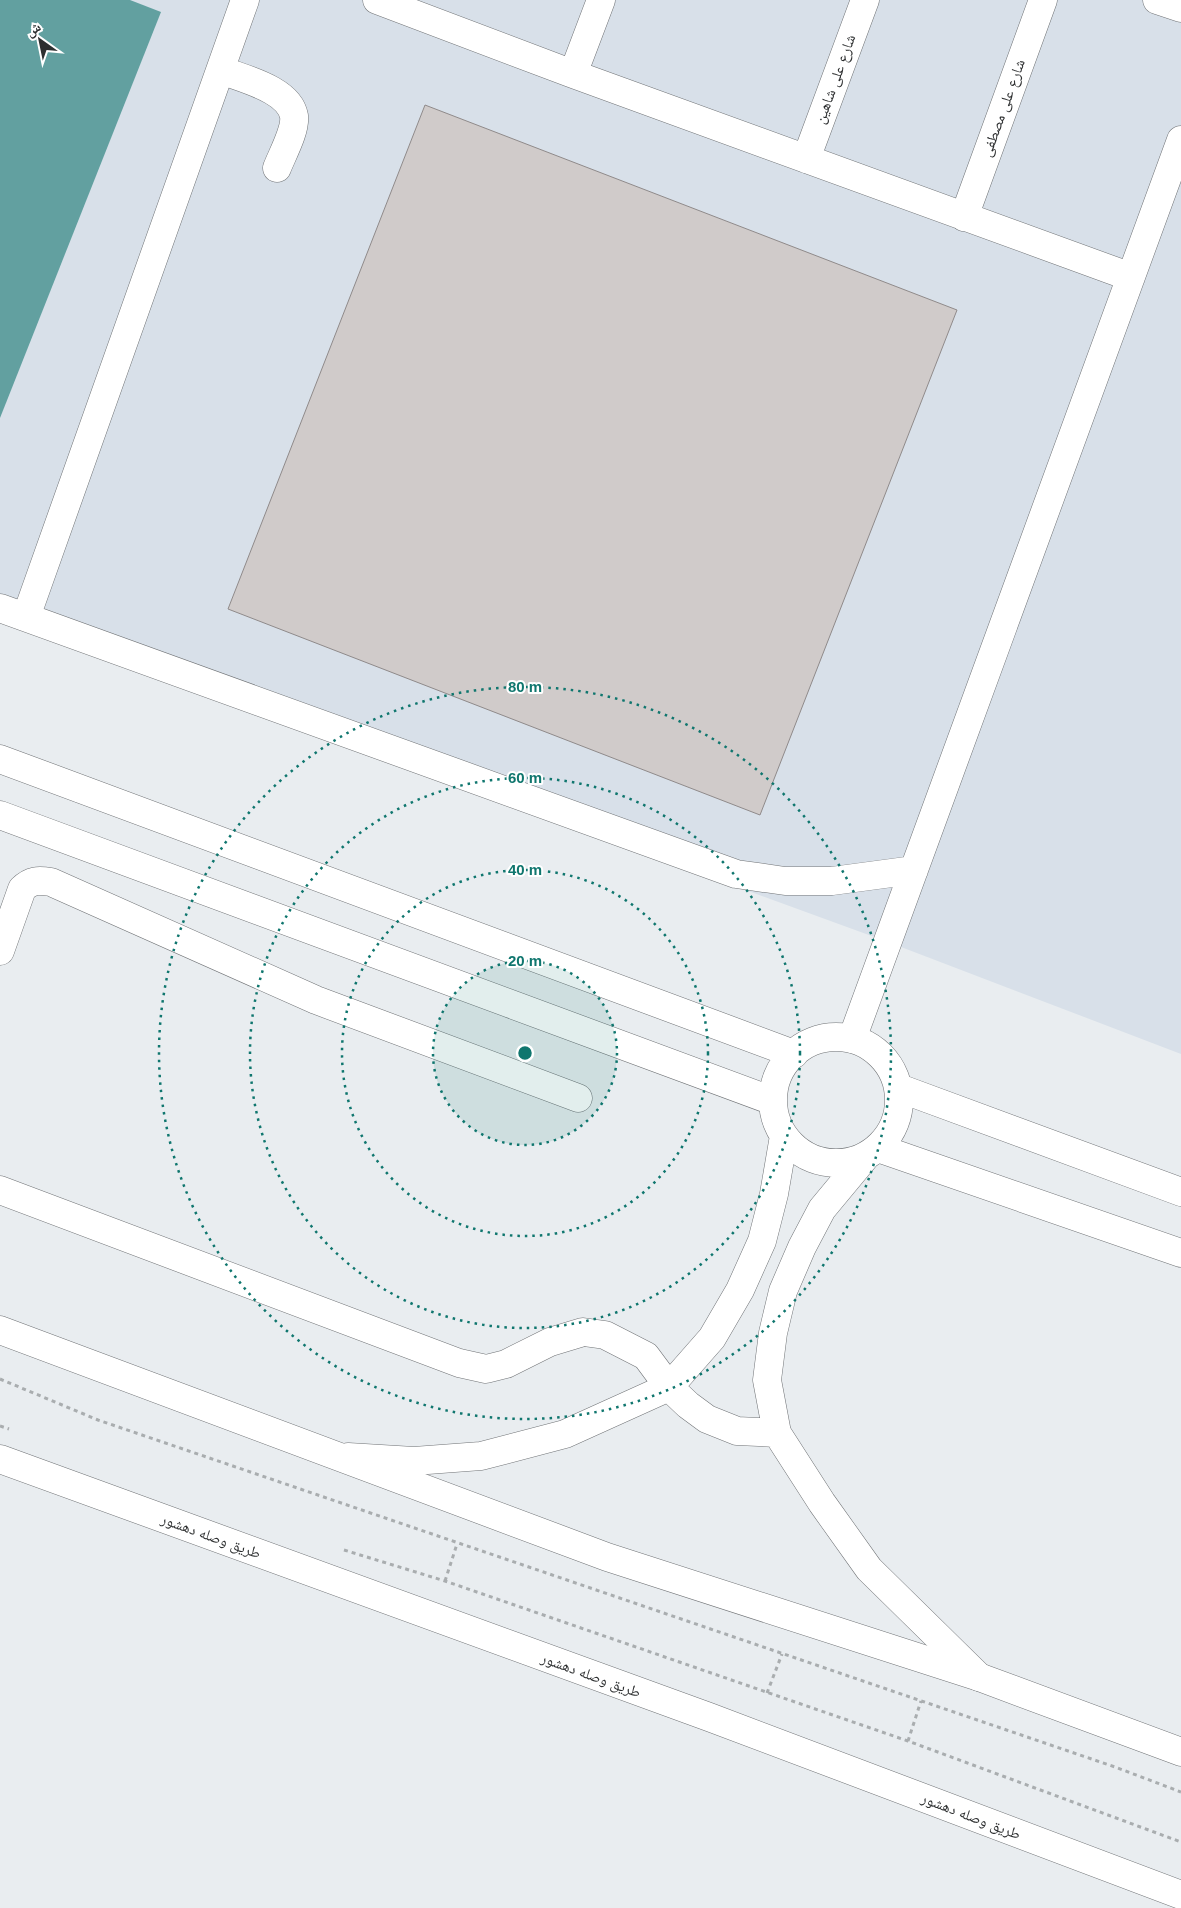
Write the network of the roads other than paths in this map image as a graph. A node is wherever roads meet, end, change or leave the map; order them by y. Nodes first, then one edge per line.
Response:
1 (245, 0) edge
2 (377, 0) edge
3 (601, 0) edge
4 (865, 0) edge
5 (1043, 0) edge
6 (1157, 0) edge
7 (1181, 8) edge
8 (221, 70) junction
9 (573, 74) junction
10 (1181, 140) edge
11 (806, 159) junction
12 (277, 168) dead end
13 (964, 217) junction
14 (1131, 277) junction
15 (0, 608) edge
16 (26, 617) junction
17 (0, 760) edge
18 (0, 816) edge
19 (914, 870) junction
20 (0, 951) edge
21 (852, 1039) junction
22 (794, 1054) junction
23 (899, 1088) junction
24 (578, 1098) dead end
25 (773, 1102) junction
26 (784, 1136) junction
27 (872, 1152) junction
28 (0, 1190) edge
29 (1181, 1192) edge
30 (1181, 1253) edge
31 (0, 1330) edge
32 (669, 1387) junction
33 (777, 1432) junction
34 (338, 1457) junction
35 (0, 1459) edge
36 (979, 1677) junction
37 (1181, 1752) edge
38 (1181, 1895) edge

1 - 8 street
2 - 9 street
3 - 9 street
4 - 11 street, شارع على شاهين
5 - 13 street, شارع على مصطفى
6 - 7 street
8 - 12 street
8 - 16 street
9 - 11 street
10 - 14 street
11 - 13 street
13 - 14 street
14 - 19 street
15 - 16 street
16 - 19 street
17 - 22 street
18 - 25 street
19 - 21 street
20 - 24 street
21 - 22 street
21 - 23 street
22 - 25 street
23 - 27 street
23 - 29 street
25 - 26 street
26 - 27 street
26 - 32 street
27 - 30 street
27 - 33 street
28 - 32 street
31 - 34 street
32 - 33 street
32 - 34 street
33 - 36 street
34 - 36 street
35 - 38 street, طريق وصله دهشور
36 - 37 street

